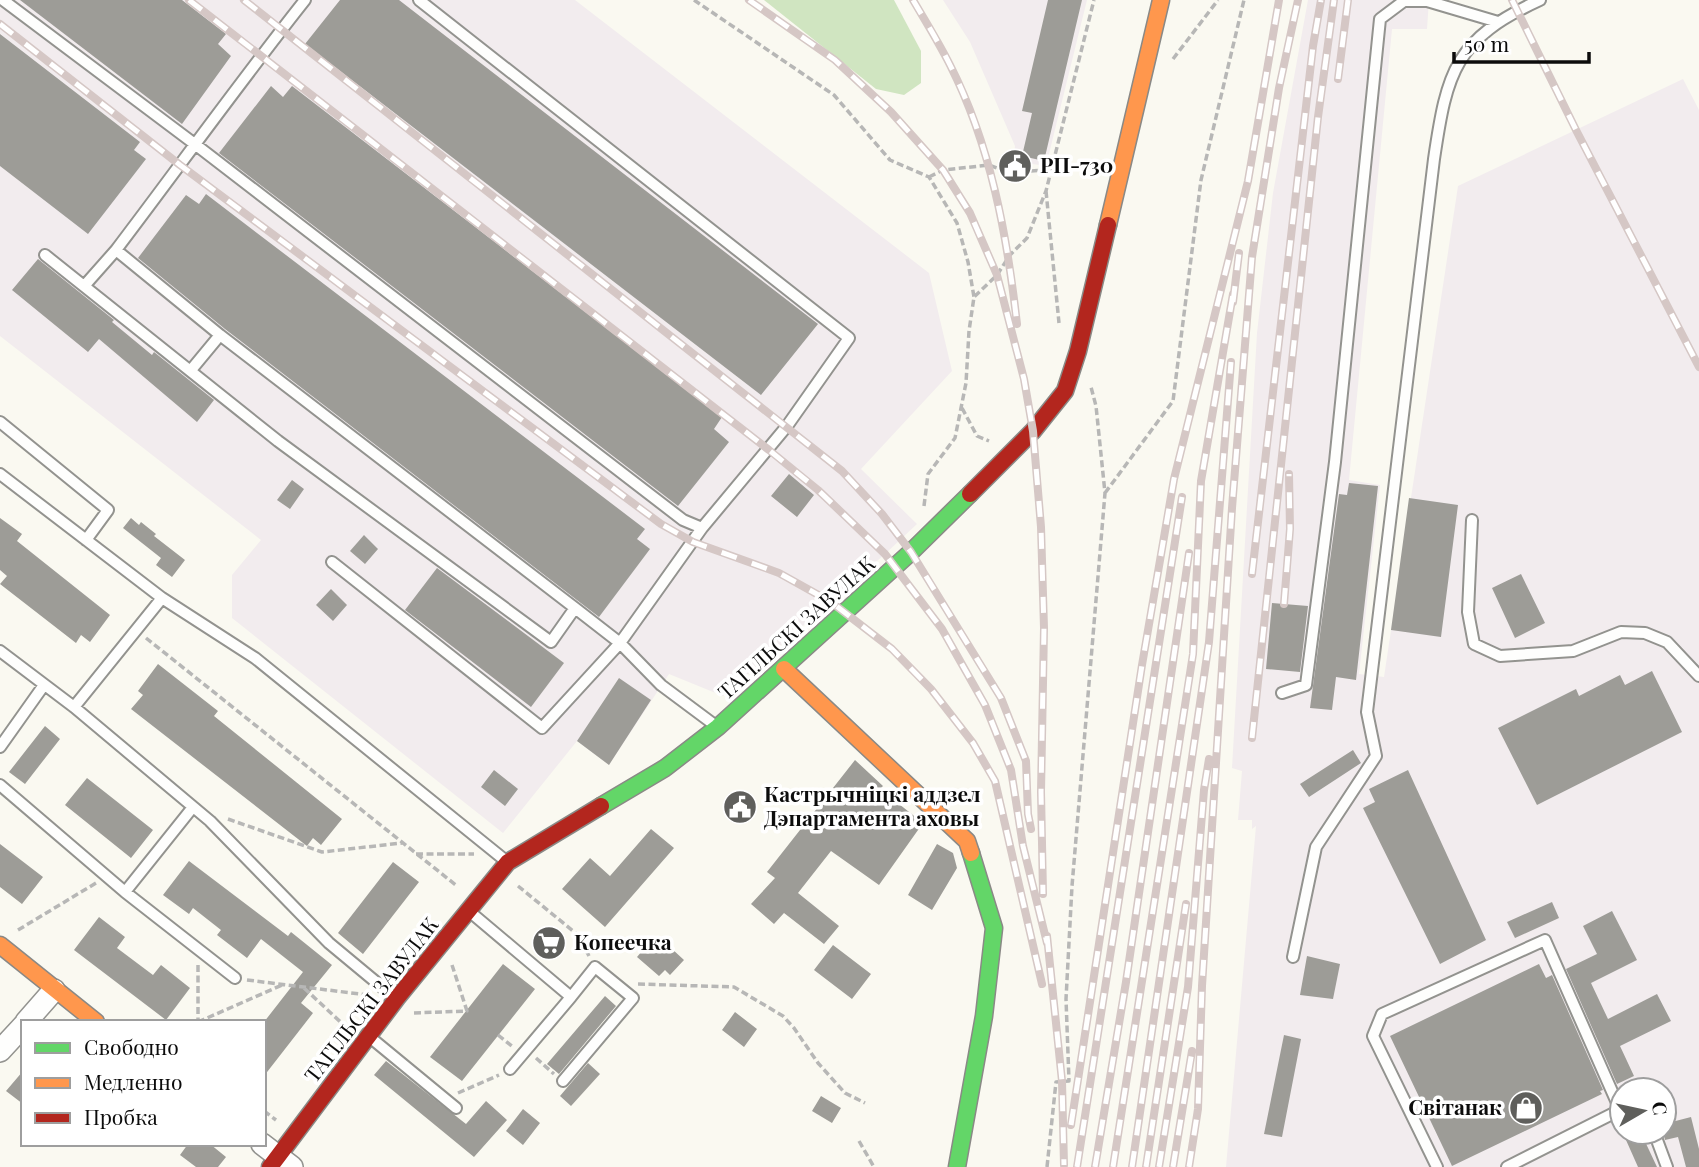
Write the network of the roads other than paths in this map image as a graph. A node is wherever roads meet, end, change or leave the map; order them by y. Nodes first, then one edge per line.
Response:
1 (3, 0) edge
2 (305, 0) edge
3 (419, 0) edge
4 (1161, 0) edge
5 (1541, 0) edge
6 (1498, 22) junction
7 (196, 145) junction
8 (116, 250) junction
9 (45, 255) dead end
10 (85, 285) junction
11 (220, 335) junction
12 (191, 370) junction
13 (0, 422) edge
14 (0, 474) edge
15 (1472, 520) dead end
16 (702, 528) junction
17 (86, 540) junction
18 (332, 562) dead end
19 (162, 598) junction
20 (575, 608) junction
21 (620, 643) junction
22 (0, 651) edge
23 (785, 669) junction
24 (1699, 676) edge
25 (44, 685) junction
26 (1282, 693) dead end
27 (74, 708) junction
28 (719, 727) junction
29 (0, 747) edge
30 (0, 785) edge
31 (193, 807) junction
32 (502, 863) junction
33 (125, 892) junction
34 (473, 907) junction
35 (6, 940) edge
36 (1293, 957) dead end
37 (235, 978) road end
38 (54, 990) junction
39 (570, 997) junction
40 (397, 998) junction
41 (28, 1020) edge
42 (93, 1020) edge
43 (21, 1028) edge
44 (366, 1040) junction
45 (0, 1051) edge
46 (510, 1069) road end
47 (564, 1081) road end
48 (1608, 1083) edge
49 (456, 1108) dead end
50 (1608, 1118) edge
51 (1659, 1146) edge
52 (275, 1159) edge
53 (957, 1167) edge
54 (1437, 1167) edge
55 (1507, 1167) edge
56 (1667, 1167) edge

1 - 7 lane
2 - 7 lane
3 - 16 lane
4 - 23 main road, ТАГІЛЬСКІ ЗАВУЛАК
5 - 6 lane
6 - 26 lane
6 - 36 lane
7 - 8 lane
7 - 16 lane
8 - 10 lane
8 - 11 lane
9 - 10 lane
10 - 12 lane
11 - 12 lane
11 - 20 lane
12 - 20 lane
13 - 17 lane
14 - 17 lane
15 - 24 lane
16 - 21 lane
17 - 19 lane
18 - 21 lane
19 - 27 lane
19 - 32 lane
20 - 21 lane
21 - 28 lane
22 - 25 lane
23 - 28 main road, ТАГІЛЬСКІ ЗАВУЛАК
23 - 53 main road
25 - 27 lane
25 - 29 lane
27 - 31 lane
28 - 32 main road, ТАГІЛЬСКІ ЗАВУЛАК
30 - 33 lane
31 - 33 lane
31 - 40 lane
32 - 34 main road, ТАГІЛЬСКІ ЗАВУЛАК
33 - 37 lane
34 - 39 lane
34 - 40 main road, ТАГІЛЬСКІ ЗАВУЛАК
35 - 38 main road
38 - 41 street
38 - 42 main road
39 - 46 lane
39 - 47 lane
40 - 44 main road, ТАГІЛЬСКІ ЗАВУЛАК
43 - 45 street
44 - 49 lane
44 - 52 main road, ТАГІЛЬСКІ ЗАВУЛАК
48 - 54 lane
50 - 55 lane
51 - 56 lane

